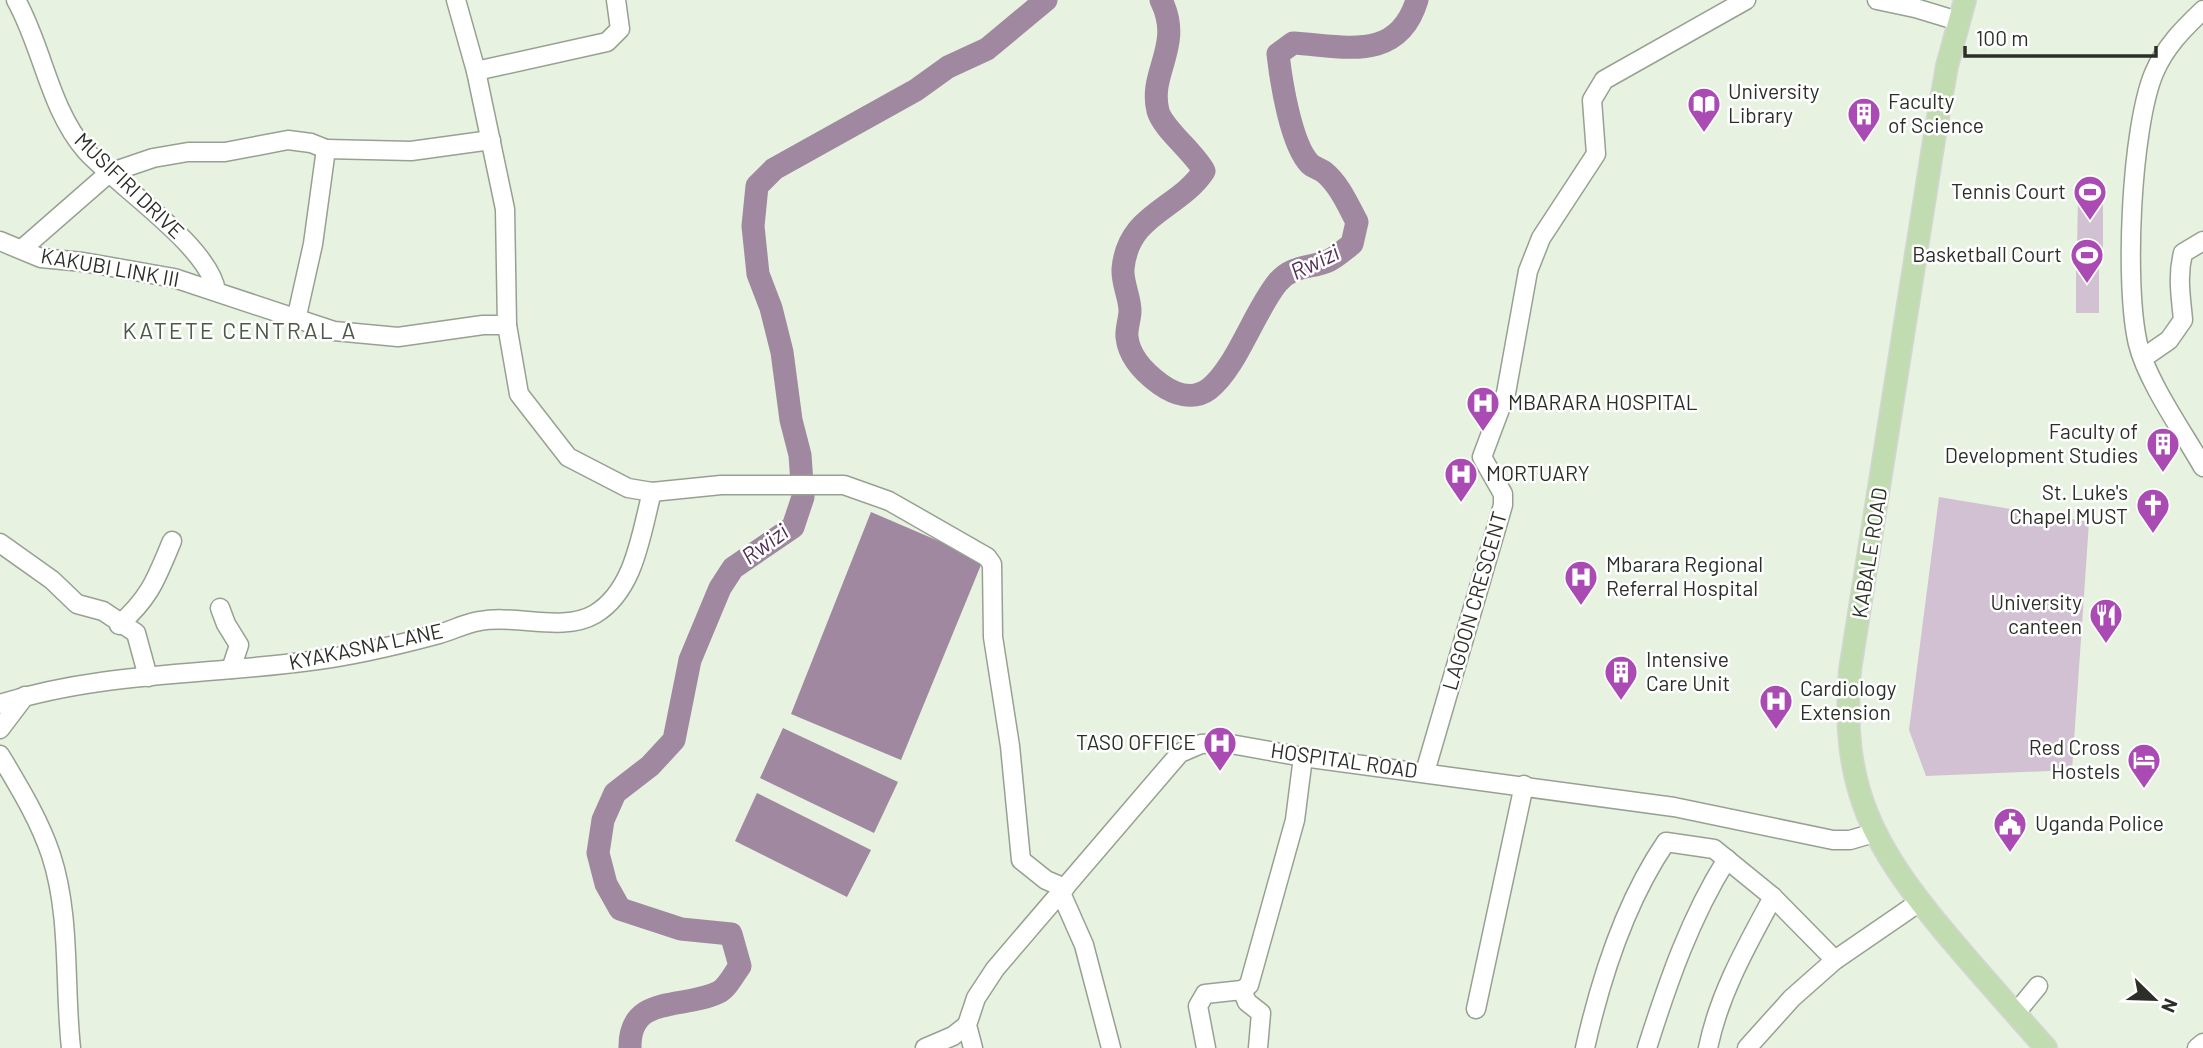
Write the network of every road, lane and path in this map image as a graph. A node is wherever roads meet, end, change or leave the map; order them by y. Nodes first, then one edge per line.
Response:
1 (16, 0) edge
2 (456, 0) edge
3 (616, 0) edge
4 (1746, 0) edge
5 (1877, 0) edge
6 (1935, 0) edge
7 (1965, 0) edge
8 (1915, 8) junction
9 (2203, 10) edge
10 (1958, 22) junction
11 (475, 71) junction
12 (491, 140) junction
13 (326, 149) junction
14 (109, 173) junction
15 (2203, 240) edge
16 (0, 241) edge
17 (22, 249) junction
18 (216, 291) junction
19 (296, 320) junction
20 (507, 325) junction
21 (2143, 358) junction
22 (2203, 467) edge
23 (652, 492) junction
24 (172, 541) dead end
25 (0, 544) edge
26 (220, 608) dead end
27 (119, 625) junction
28 (231, 669) junction
29 (148, 677) junction
30 (25, 696) junction
31 (0, 704) edge
32 (0, 729) edge
33 (0, 755) edge
34 (1303, 757) junction
35 (1425, 772) junction
36 (1524, 785) junction
37 (1874, 833) junction
38 (1727, 859) junction
39 (1063, 890) junction
40 (1773, 897) junction
41 (1918, 903) junction
42 (1835, 960) junction
43 (2038, 986) dead end
44 (1242, 990) junction
45 (1476, 1009) dead end
46 (2015, 1014) junction
47 (967, 1025) junction
48 (2203, 1042) edge
49 (71, 1048) edge
50 (925, 1048) edge
51 (973, 1048) edge
52 (1111, 1048) edge
53 (1206, 1048) edge
54 (1258, 1048) edge
55 (1585, 1048) edge
56 (1647, 1048) edge
57 (1708, 1048) edge
58 (1747, 1048) edge
59 (2046, 1048) edge
60 (2197, 1048) edge

1 - 14 street, MUSIFIRI DRIVE
2 - 11 street
3 - 11 street
4 - 35 street, LAGOON CRESCENT
5 - 8 street
6 - 8 street
7 - 10 main road, KABALE ROAD
8 - 10 street
9 - 21 street
10 - 37 main road, KABALE ROAD
11 - 12 street
12 - 13 street
12 - 20 street
13 - 14 street
13 - 19 street
14 - 17 street
14 - 18 street, MUSIFIRI DRIVE
15 - 21 street
16 - 17 street, KAKUBI LINK III
17 - 18 street, KAKUBI LINK III
18 - 19 street, KAKUBI LINK III
19 - 20 street, KAKUBI LINK III
20 - 23 street
21 - 22 street
23 - 28 street, KYAKASNA LANE
23 - 39 street
24 - 27 street
25 - 27 street
26 - 28 street
27 - 29 street
28 - 29 street, KYAKASNA LANE
29 - 30 street, KYAKASNA LANE
30 - 31 street, KYAKASNA LANE
30 - 32 street
33 - 49 street
34 - 35 street, HOSPITAL ROAD
34 - 39 street, HOSPITAL ROAD
34 - 44 street
35 - 36 street, HOSPITAL ROAD
36 - 37 street, HOSPITAL ROAD
36 - 45 street
37 - 41 main road, KABALE ROAD
38 - 40 street
38 - 55 street
38 - 56 street
39 - 47 street, HOSPITAL ROAD
39 - 52 street
40 - 42 street
40 - 57 street
41 - 42 street
41 - 46 main road, KABALE ROAD
42 - 58 street
43 - 46 street
44 - 53 street
44 - 54 street
46 - 59 main road, KABALE ROAD
47 - 50 street
47 - 51 street
48 - 60 street

